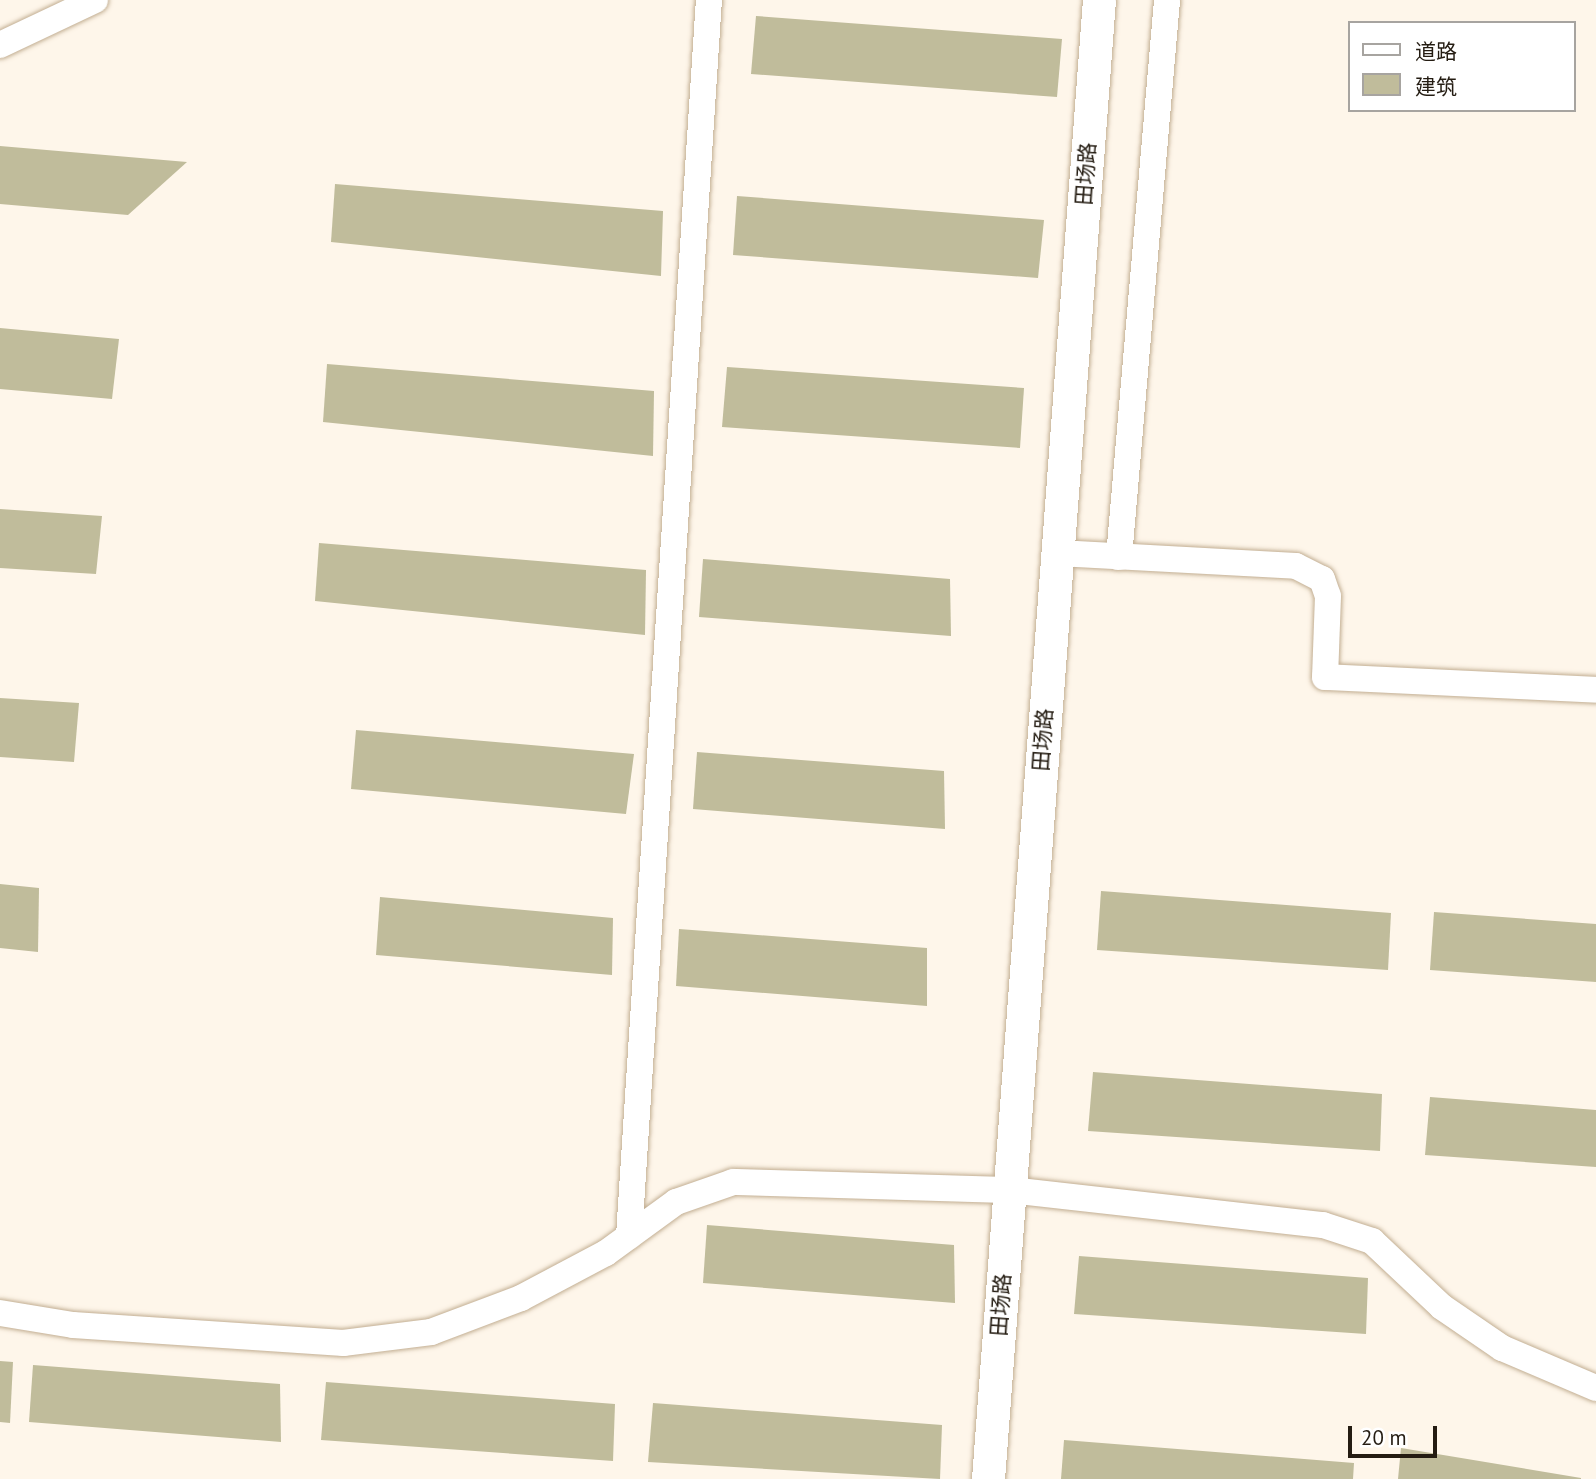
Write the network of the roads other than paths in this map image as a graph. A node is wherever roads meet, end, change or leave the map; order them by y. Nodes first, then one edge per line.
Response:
1 (95, 0) edge
2 (709, 0) edge
3 (1099, 0) edge
4 (1167, 0) edge
5 (0, 45) edge
6 (1058, 553) junction
7 (1119, 557) junction
8 (1596, 690) edge
9 (1010, 1189) junction
10 (629, 1236) junction
11 (0, 1314) edge
12 (1596, 1388) edge
13 (988, 1479) edge

1 - 5 street
2 - 10 street
3 - 6 street, 田场路
4 - 7 street
6 - 7 street
6 - 9 street, 田场路
7 - 8 street
9 - 10 street
9 - 12 street
9 - 13 street, 田场路
10 - 11 street

